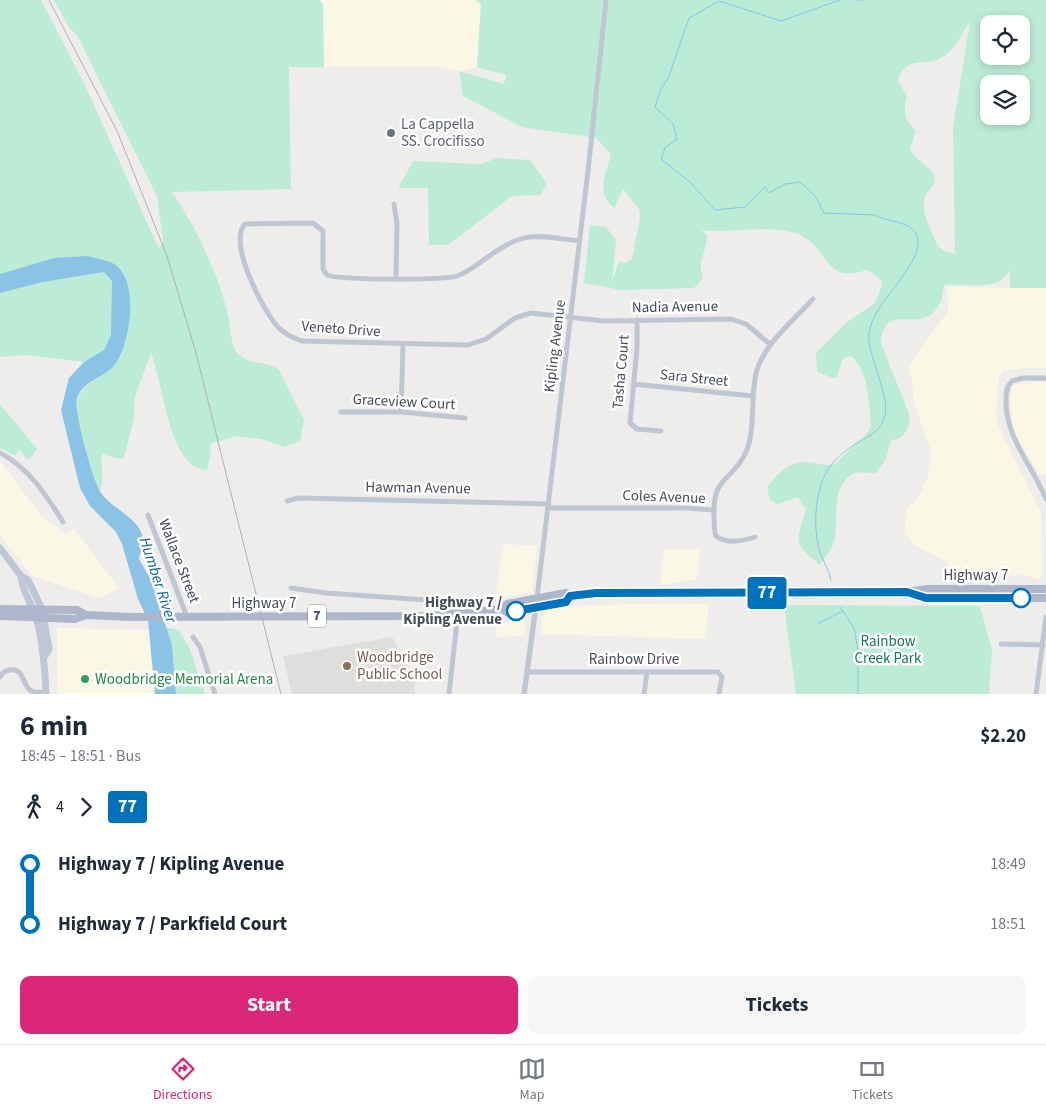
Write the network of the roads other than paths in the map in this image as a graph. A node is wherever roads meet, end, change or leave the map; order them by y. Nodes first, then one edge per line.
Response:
1 (606, 0) edge
2 (394, 204) dead end
3 (578, 241) junction
4 (396, 278) junction
5 (812, 299) dead end
6 (571, 317) junction
7 (637, 320) junction
8 (403, 345) junction
9 (771, 345) junction
10 (1046, 378) edge
11 (633, 384) junction
12 (753, 396) junction
13 (341, 412) dead end
14 (401, 412) junction
15 (464, 418) dead end
16 (660, 431) dead end
17 (0, 452) edge
18 (1046, 499) edge
19 (286, 502) dead end
20 (548, 506) junction
21 (713, 510) junction
22 (148, 515) dead end
23 (63, 522) dead end
24 (755, 537) dead end
25 (0, 548) edge
26 (291, 588) dead end
27 (962, 589) junction
28 (1046, 589) edge
29 (907, 592) junction
30 (570, 596) junction
31 (537, 598) junction
32 (953, 598) junction
33 (1046, 598) edge
34 (536, 607) junction
35 (0, 609) edge
36 (37, 609) junction
37 (502, 609) junction
38 (86, 615) junction
39 (456, 615) junction
40 (0, 616) edge
41 (187, 616) junction
42 (1046, 617) edge
43 (41, 619) junction
44 (193, 637) dead end
45 (1001, 644) dead end
46 (1043, 645) junction
47 (527, 672) junction
48 (647, 672) junction
49 (0, 677) edge
50 (46, 693) edge
51 (215, 694) edge
52 (449, 694) edge
53 (524, 694) edge
54 (644, 694) edge
55 (719, 694) edge
56 (1036, 694) edge

1 - 3 street, Kipling Avenue
2 - 4 street
3 - 4 street, Veneto Drive
3 - 6 street, Kipling Avenue
4 - 8 street, Veneto Drive
5 - 9 street
6 - 7 street, Nadia Avenue
6 - 8 street, Veneto Drive
6 - 20 street, Kipling Avenue
7 - 9 street, Nadia Avenue
7 - 11 street, Tasha Court
8 - 14 street
9 - 12 street
10 - 18 street
11 - 12 street, Sara Street
11 - 16 street, Tasha Court
12 - 21 street
13 - 14 street, Graceview Court
14 - 15 street, Graceview Court
17 - 23 street
19 - 20 street, Hawman Avenue
20 - 21 street, Coles Avenue
20 - 31 street, Kipling Avenue
21 - 24 street, Coles Avenue
22 - 41 street, Wallace Street
25 - 36 main road
26 - 39 street
27 - 28 main road, Highway 7 / 7
27 - 29 main road, Highway 7 / 7
27 - 32 main road
29 - 30 main road, Highway 7 / 7
29 - 32 main road, Highway 7 / 7
30 - 31 main road, Highway 7 / 7
30 - 34 main road, Highway 7 / 7
31 - 34 street, Kipling Avenue
31 - 37 main road, Highway 7 / 7
32 - 33 main road, Highway 7 / 7
34 - 37 main road, Highway 7 / 7
34 - 47 street, Kipling Avenue
35 - 36 main road, Highway 7 / 7
36 - 38 main road, Highway 7 / 7
36 - 43 main road
37 - 39 main road, Highway 7 / 7
38 - 41 main road, Highway 7 / 7
38 - 43 main road, Highway 7 / 7
39 - 41 main road, Highway 7 / 7
39 - 52 street
40 - 43 main road, Highway 7 / 7
42 - 46 street
43 - 50 main road
44 - 51 street
45 - 46 street
46 - 56 street
47 - 48 street, Rainbow Drive
47 - 53 street, Kipling Avenue
48 - 54 street
48 - 55 street, Rainbow Drive
49 - 50 street

